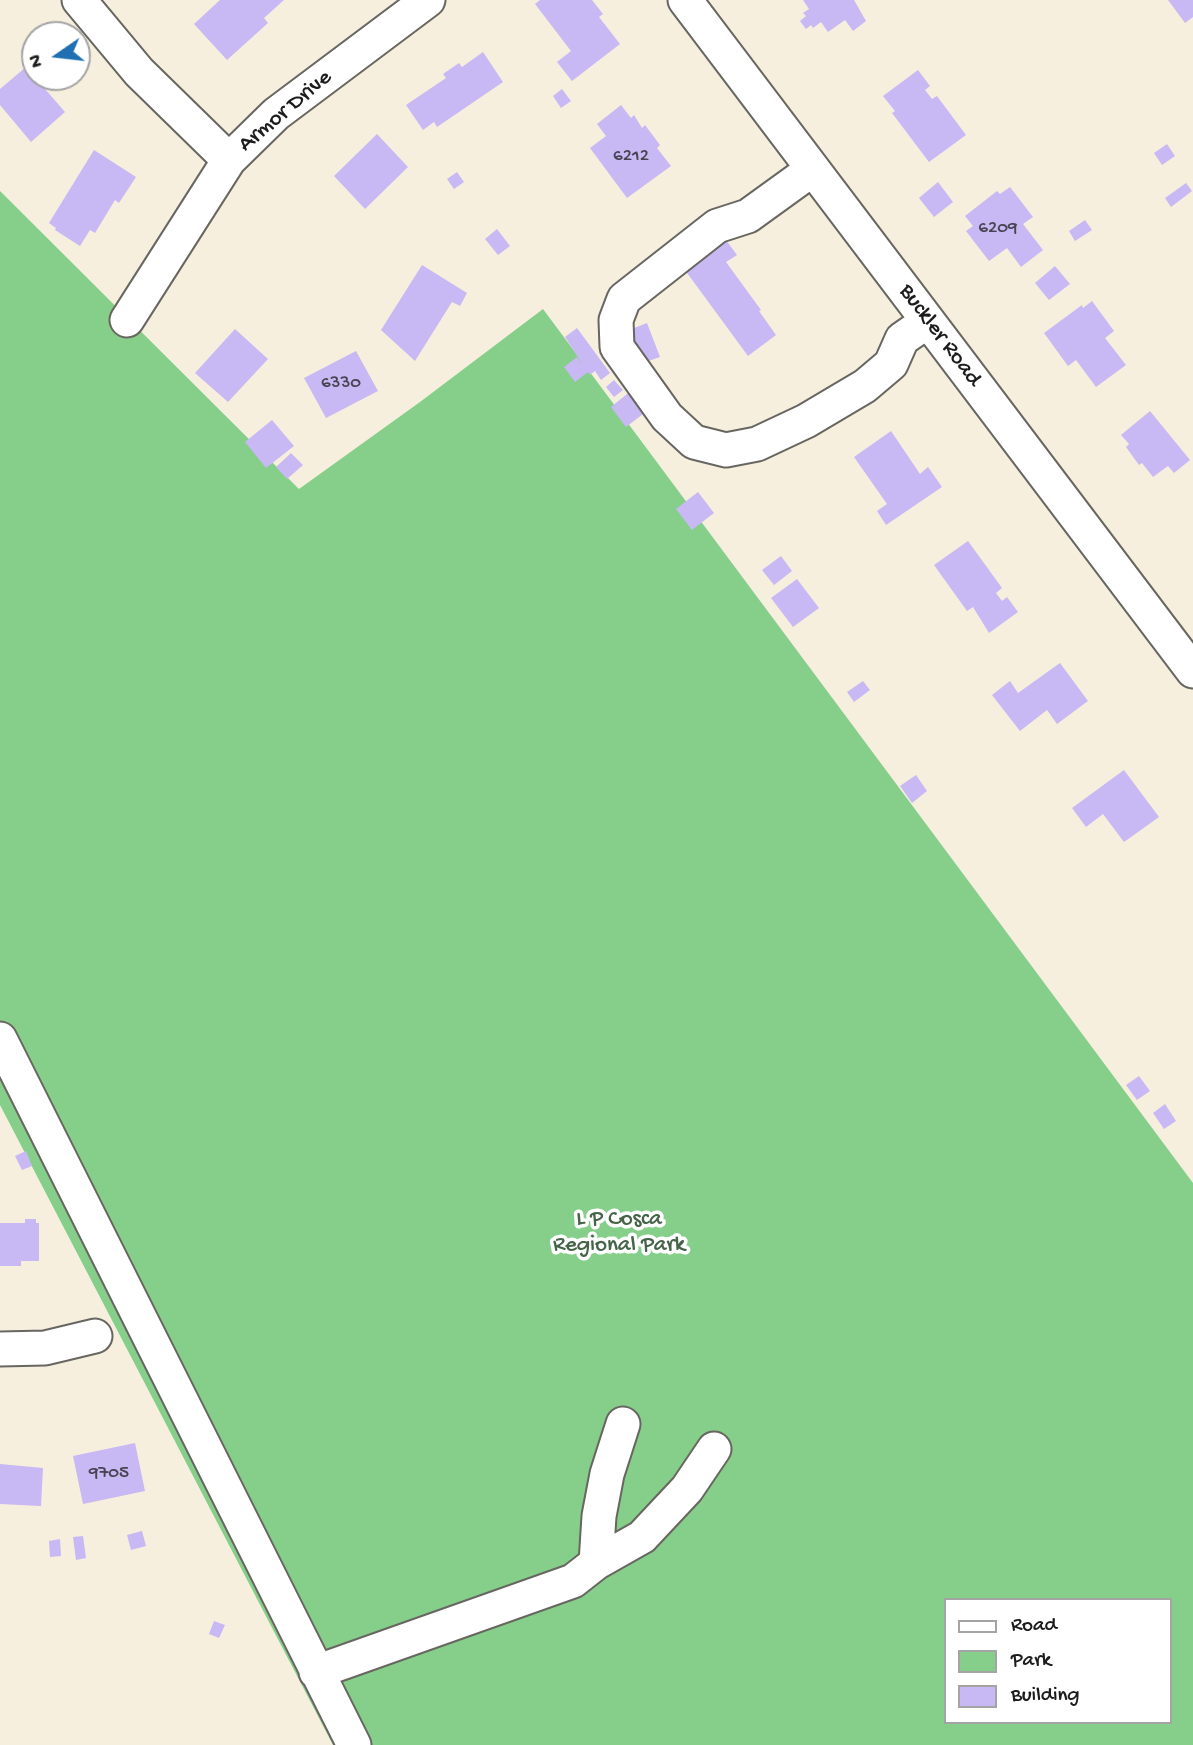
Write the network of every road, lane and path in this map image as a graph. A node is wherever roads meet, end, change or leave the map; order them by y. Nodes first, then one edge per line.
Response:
1 (79, 0) edge
2 (428, 0) edge
3 (685, 0) edge
4 (229, 160) junction
5 (813, 169) junction
6 (127, 320) dead end
7 (928, 321) junction
8 (1193, 671) edge
9 (0, 1039) edge
10 (95, 1336) dead end
11 (0, 1349) edge
12 (623, 1424) dead end
13 (714, 1449) dead end
14 (596, 1563) junction
15 (316, 1672) junction
16 (354, 1745) edge

1 - 4 street
2 - 4 street, Armor Drive
3 - 5 street, Buckler Road
4 - 6 street, Armor Drive
5 - 7 street, Buckler Road
5 - 7 street
7 - 8 street, Buckler Road
9 - 15 street
10 - 11 street
12 - 14 street
13 - 14 street
14 - 15 street
15 - 16 street

